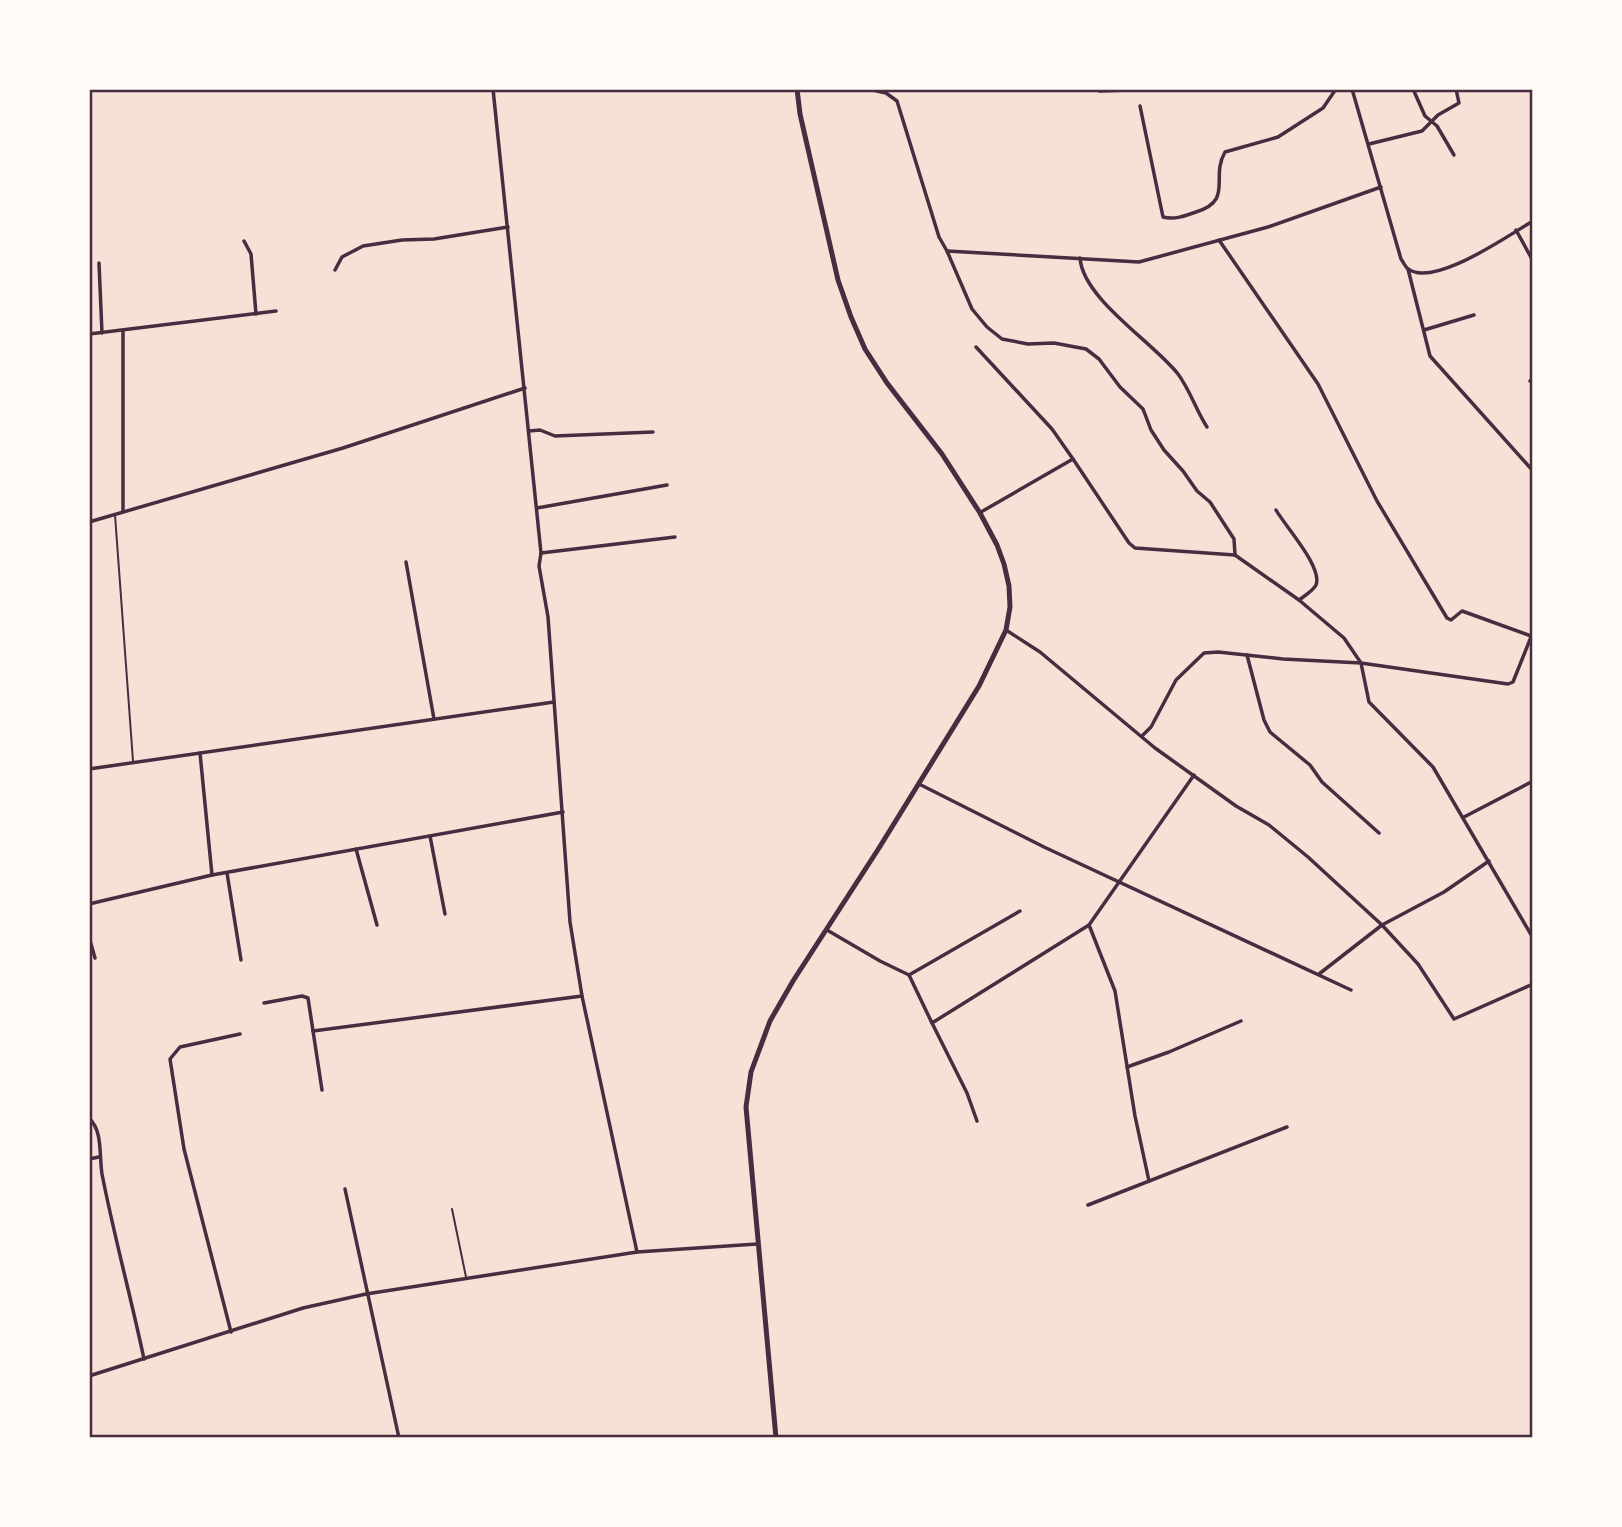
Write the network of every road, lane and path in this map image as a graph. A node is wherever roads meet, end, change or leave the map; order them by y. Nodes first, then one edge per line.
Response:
1 (492, 89) edge
2 (797, 89) edge
3 (868, 89) edge
4 (1094, 89) edge
5 (1160, 89) edge
6 (1336, 89) edge
7 (1352, 89) edge
8 (1413, 89) edge
9 (1456, 89) edge
10 (1140, 106) dead end
11 (1431, 122) junction
12 (1369, 144) junction
13 (1454, 155) dead end
14 (1381, 187) junction
15 (1533, 221) edge
16 (508, 227) junction
17 (1516, 230) junction
18 (1219, 240) junction
19 (244, 241) dead end
20 (947, 251) junction
21 (1080, 258) junction
22 (1533, 261) edge
23 (99, 263) dead end
24 (335, 270) dead end
25 (1408, 270) junction
26 (276, 311) dead end
27 (256, 314) junction
28 (1474, 315) dead end
29 (1424, 330) junction
30 (123, 331) junction
31 (102, 333) junction
32 (89, 334) edge
33 (976, 347) dead end
34 (525, 388) junction
35 (1207, 427) dead end
36 (529, 430) junction
37 (653, 432) dead end
38 (1073, 459) junction
39 (1533, 471) edge
40 (667, 485) dead end
41 (537, 508) junction
42 (1276, 510) dead end
43 (123, 512) junction
44 (980, 513) junction
45 (115, 514) junction
46 (89, 522) edge
47 (675, 537) dead end
48 (541, 553) junction
49 (1235, 555) junction
50 (407, 562) dead end
51 (1298, 600) junction
52 (1006, 630) junction
53 (1532, 634) edge
54 (1247, 655) junction
55 (1361, 663) junction
56 (554, 702) junction
57 (435, 719) junction
58 (1142, 736) junction
59 (200, 753) junction
60 (133, 763) junction
61 (89, 769) edge
62 (1194, 775) junction
63 (1533, 781) edge
64 (919, 784) junction
65 (563, 812) junction
66 (1464, 817) junction
67 (1379, 834) dead end
68 (430, 836) junction
69 (356, 849) junction
70 (1489, 861) junction
71 (227, 873) junction
72 (212, 875) junction
73 (1120, 881) junction
74 (89, 904) edge
75 (1020, 911) dead end
76 (445, 914) dead end
77 (377, 925) dead end
78 (1089, 925) junction
79 (1382, 925) junction
80 (826, 929) junction
81 (89, 937) edge
82 (1533, 938) edge
83 (94, 958) dead end
84 (241, 960) dead end
85 (909, 975) junction
86 (1318, 975) junction
87 (1533, 984) edge
88 (1351, 990) dead end
89 (582, 996) junction
90 (264, 1003) dead end
91 (1241, 1021) dead end
92 (932, 1023) junction
93 (313, 1031) junction
94 (240, 1034) dead end
95 (1127, 1067) junction
96 (322, 1090) dead end
97 (89, 1118) edge
98 (977, 1121) dead end
99 (1287, 1127) dead end
100 (99, 1157) junction
101 (89, 1159) edge
102 (1149, 1181) junction
103 (345, 1189) dead end
104 (1088, 1205) dead end
105 (452, 1209) dead end
106 (758, 1244) junction
107 (637, 1252) junction
108 (467, 1279) junction
109 (366, 1294) junction
110 (231, 1332) junction
111 (144, 1359) junction
112 (89, 1376) edge
113 (399, 1438) edge
114 (776, 1438) edge

1 - 16 street
2 - 44 main road
3 - 20 street
4 - 5 street
6 - 10 street
7 - 12 street
8 - 11 street
9 - 11 street
11 - 12 street
11 - 13 street
12 - 14 street
14 - 18 street
14 - 25 street
15 - 17 street
16 - 24 street
16 - 34 street
17 - 22 street
17 - 25 street
18 - 21 street
18 - 53 street
19 - 27 street
20 - 21 street
20 - 49 street
21 - 35 street
23 - 31 street
25 - 29 street
26 - 27 street
27 - 30 street
28 - 29 street
29 - 39 street
30 - 31 street
30 - 43 street
31 - 32 street
33 - 38 street
34 - 36 street
34 - 43 street
36 - 37 street
36 - 41 street
38 - 44 street
38 - 49 street
40 - 41 street
41 - 48 street
42 - 51 street
43 - 45 street
44 - 52 main road
45 - 46 street
45 - 60 lane
47 - 48 street
48 - 56 street
49 - 51 street
50 - 57 street
51 - 55 street
52 - 58 street
52 - 64 main road
53 - 55 street
54 - 55 street
54 - 58 street
54 - 67 street
55 - 66 street
56 - 57 street
56 - 65 street
57 - 59 street
58 - 62 street
59 - 60 street
59 - 72 street
60 - 61 street
62 - 73 street
62 - 79 street
63 - 66 street
64 - 73 street
64 - 80 main road
65 - 68 street
65 - 89 street
66 - 70 street
68 - 69 street
68 - 76 street
69 - 71 street
69 - 77 street
70 - 79 street
70 - 82 street
71 - 72 street
71 - 84 street
72 - 74 street
73 - 78 street
73 - 86 street
75 - 85 street
78 - 92 street
78 - 95 street
79 - 86 street
79 - 87 street
80 - 85 street
80 - 106 main road
81 - 83 street
85 - 92 street
86 - 88 street
89 - 93 street
89 - 107 street
90 - 93 street
91 - 95 street
92 - 98 street
93 - 96 street
94 - 110 street
95 - 102 street
97 - 100 street
99 - 102 street
100 - 101 street
100 - 111 street
102 - 104 street
103 - 109 street
105 - 108 lane
106 - 107 street
106 - 114 main road
107 - 108 street
108 - 109 street
109 - 110 street
109 - 113 street
110 - 111 street
111 - 112 street

